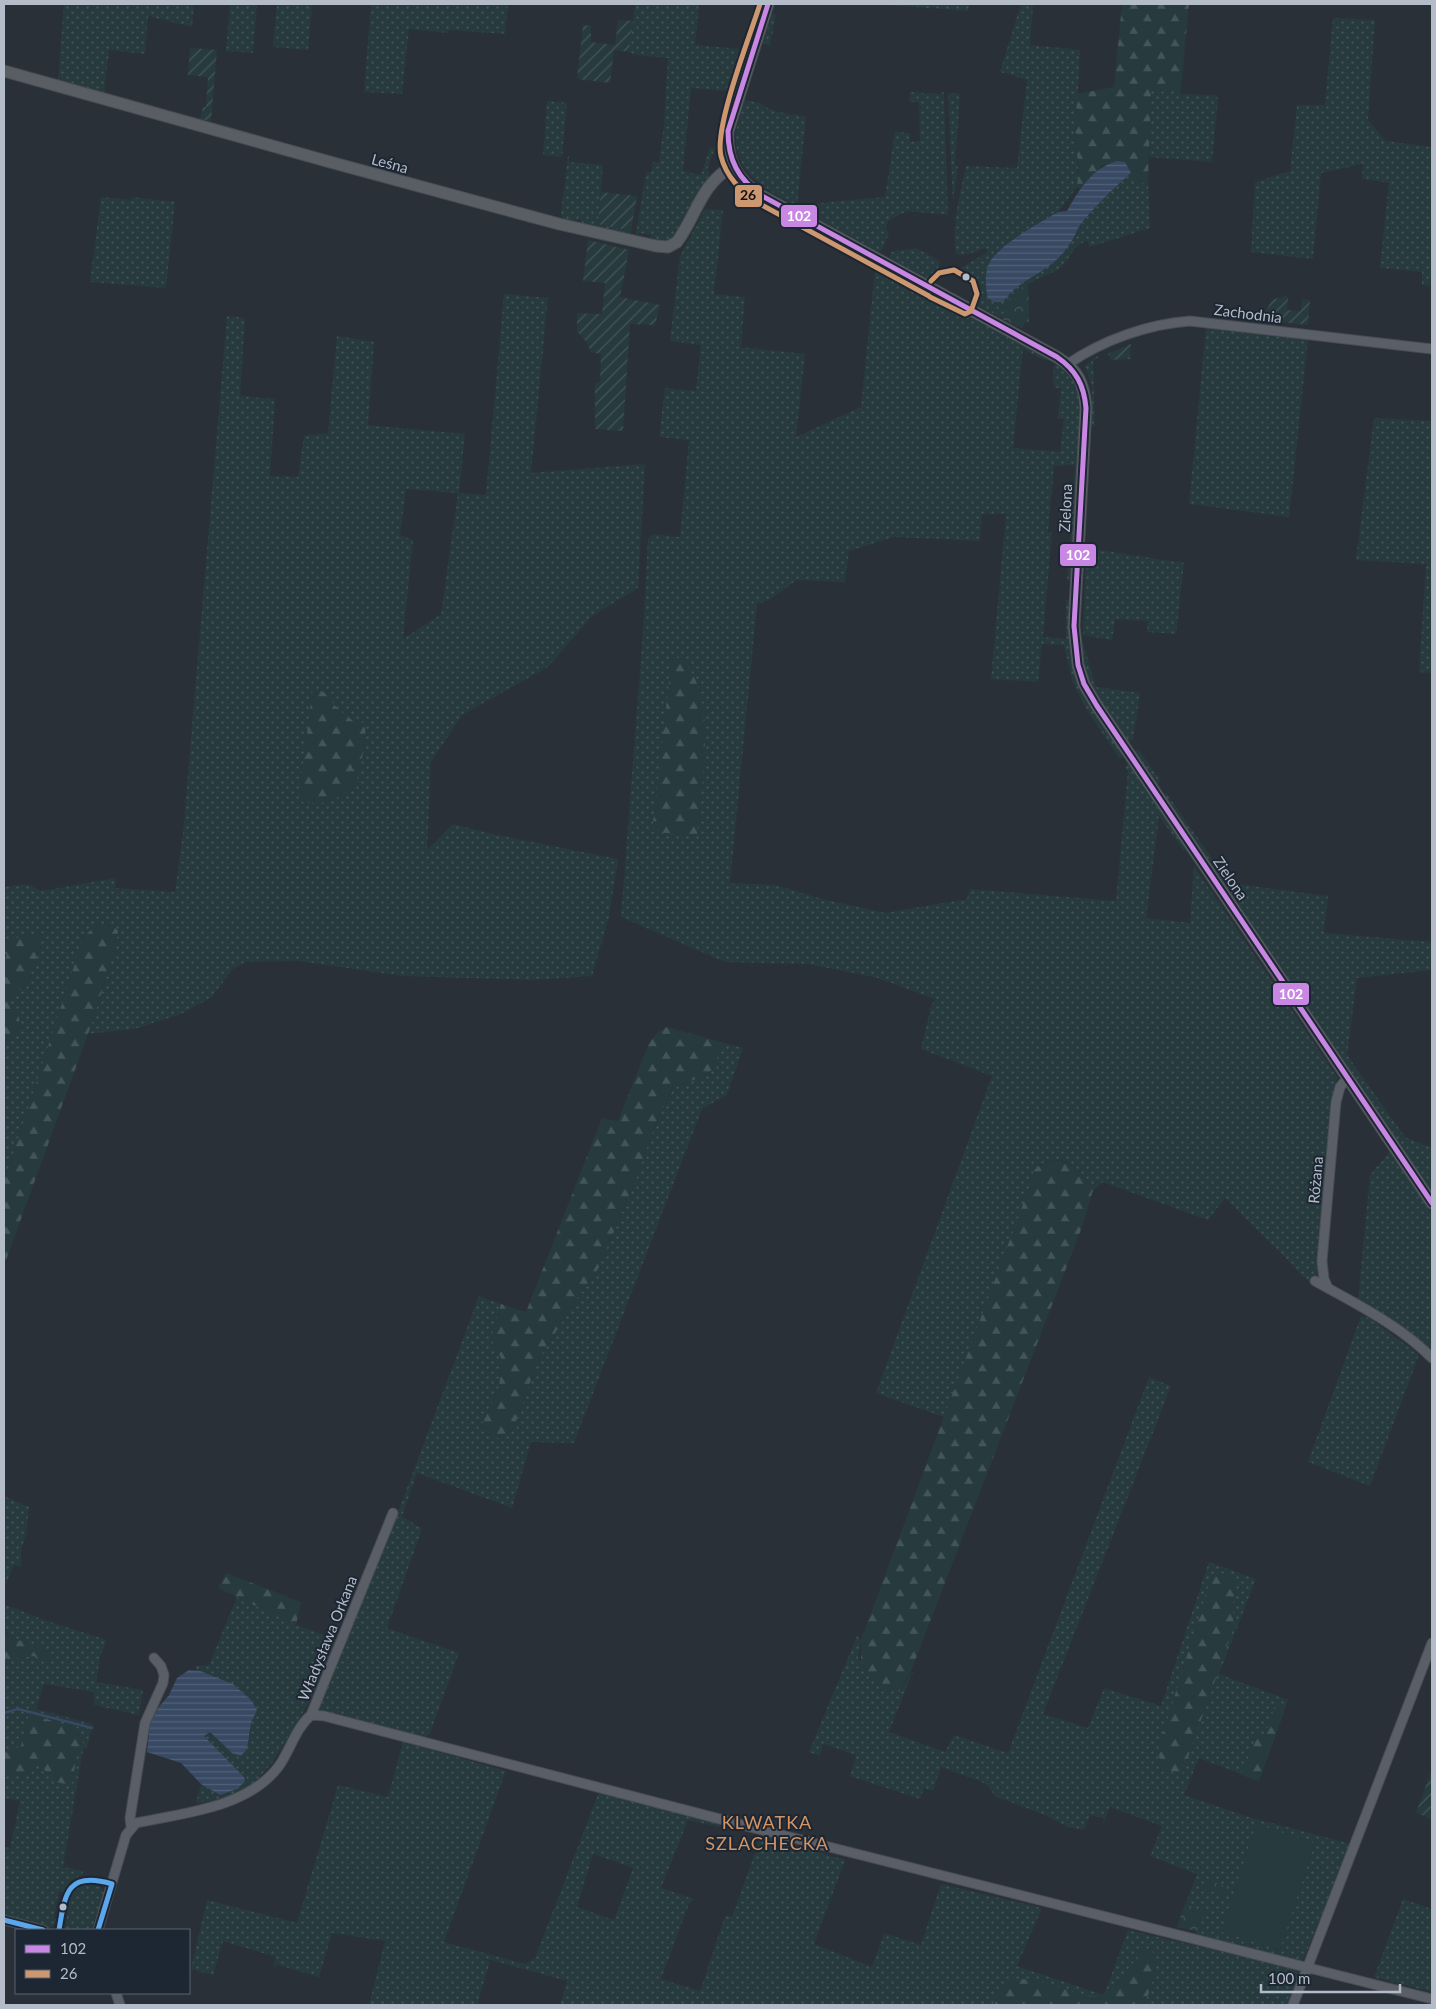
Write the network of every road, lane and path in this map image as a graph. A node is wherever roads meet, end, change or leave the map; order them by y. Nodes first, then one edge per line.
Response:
1 (768, 4) edge
2 (4, 71) edge
3 (732, 166) junction
4 (1432, 349) edge
5 (1068, 364) junction
6 (1348, 1077) junction
7 (1432, 1203) edge
8 (1315, 1281) dead end
9 (1328, 1288) junction
10 (1432, 1358) edge
11 (393, 1512) dead end
12 (1432, 1643) edge
13 (154, 1658) dead end
14 (311, 1715) junction
15 (131, 1827) junction
16 (4, 1920) edge
17 (39, 1929) edge
18 (98, 1929) edge
19 (1308, 1967) junction
20 (1432, 1998) edge
21 (1293, 2005) edge

1 - 3 street, Zielona
2 - 3 street, Leśna
3 - 5 street, Zielona
4 - 5 street, Zachodnia
5 - 6 street, Zielona
6 - 7 street, Zielona
6 - 9 street, Różana
8 - 9 street
9 - 10 street
11 - 14 street, Władysława Orkana
12 - 19 street
13 - 15 street
14 - 15 street, Władysława Orkana
14 - 19 street
15 - 18 street
16 - 17 street
19 - 20 street
19 - 21 street

